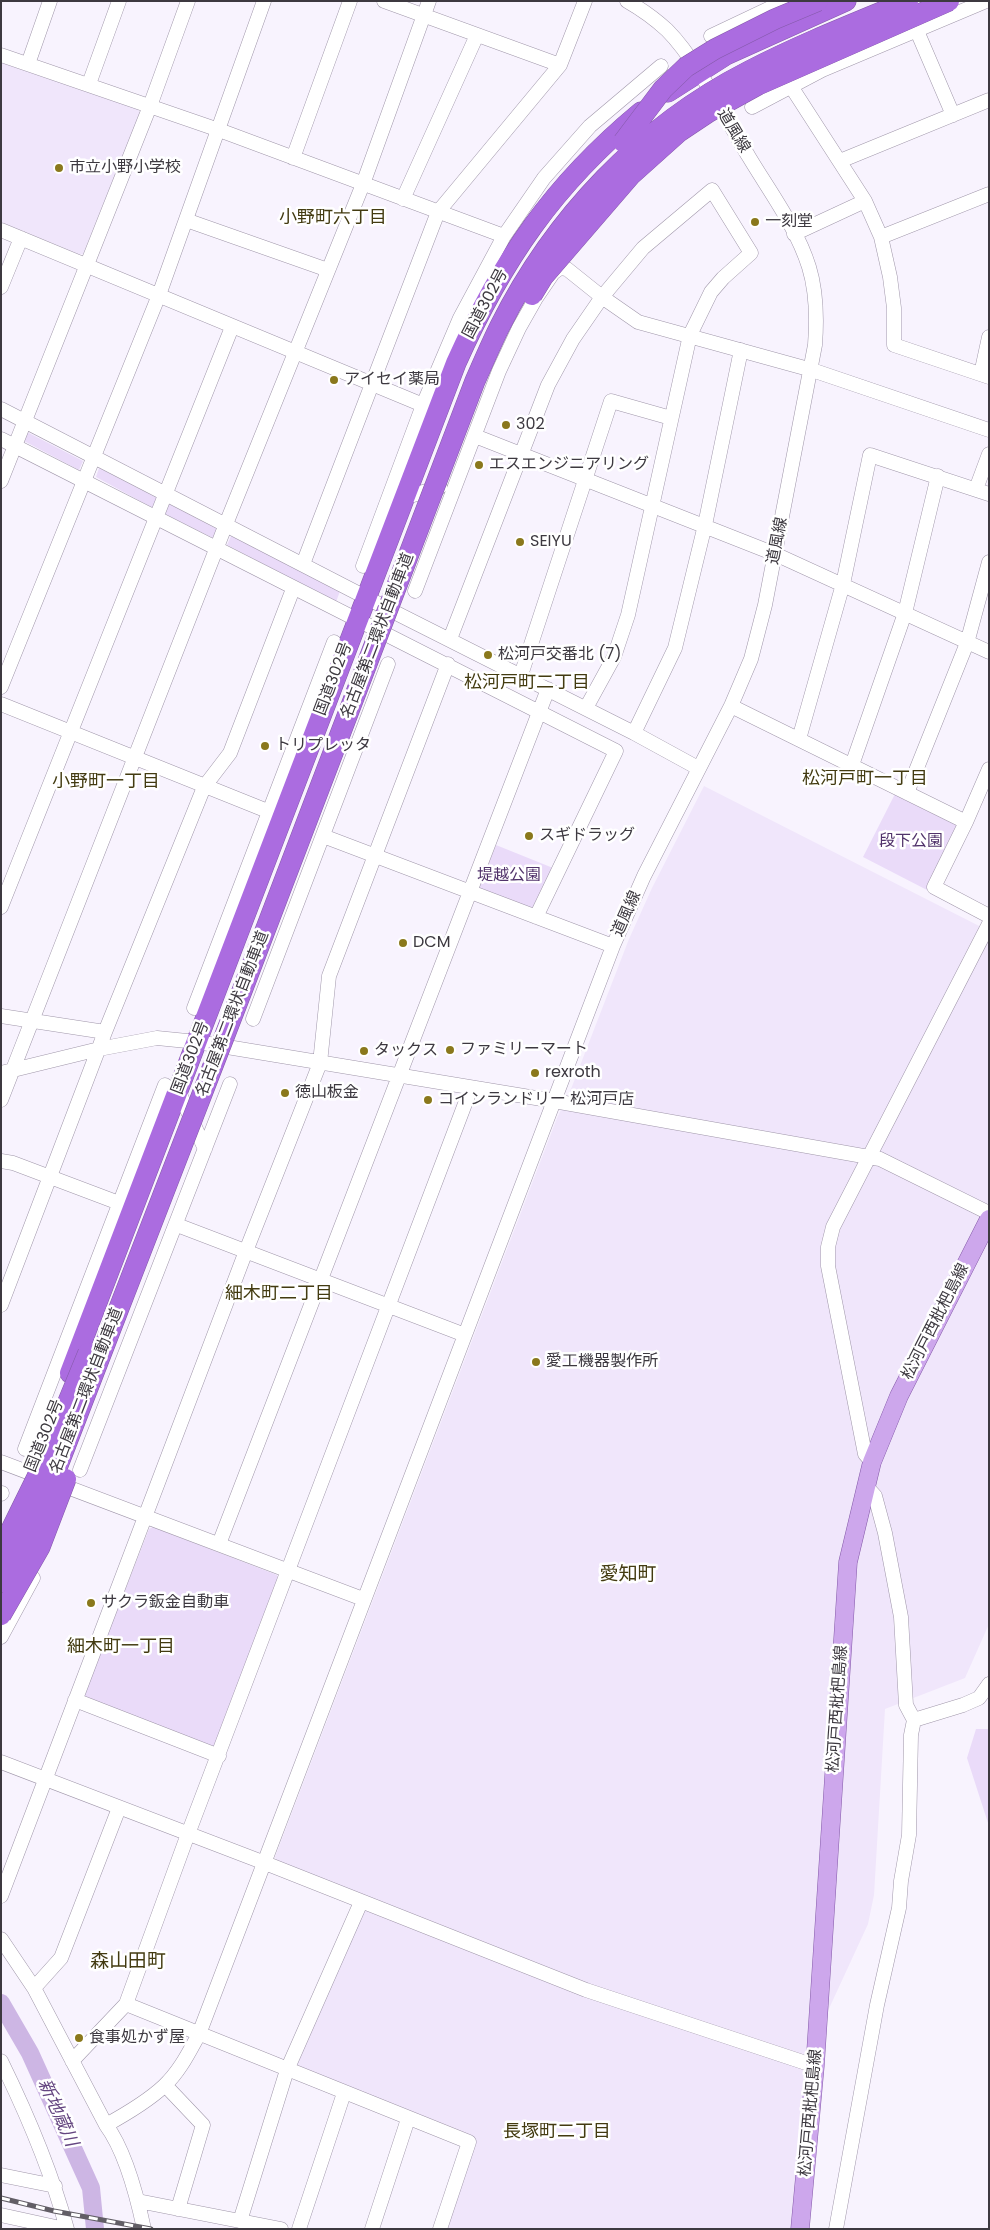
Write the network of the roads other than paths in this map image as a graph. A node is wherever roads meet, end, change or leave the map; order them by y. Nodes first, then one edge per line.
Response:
1 (50, 1) edge
2 (119, 1) edge
3 (188, 1) edge
4 (264, 1) edge
5 (350, 1) edge
6 (384, 1) edge
7 (429, 1) edge
8 (585, 1) edge
9 (627, 1) edge
10 (785, 1) edge
11 (818, 1) edge
12 (846, 1) edge
13 (875, 1) edge
14 (908, 1) edge
15 (949, 1) edge
16 (986, 1) edge
17 (424, 15) junction
18 (753, 16) junction
19 (777, 31) junction
20 (916, 31) junction
21 (477, 35) junction
22 (711, 36) dead end
23 (754, 42) junction
24 (1, 55) edge
25 (28, 64) junction
26 (560, 64) junction
27 (661, 66) dead end
28 (822, 70) junction
29 (698, 72) junction
30 (89, 84) junction
31 (794, 91) dead end
32 (989, 100) edge
33 (150, 106) junction
34 (752, 107) dead end
35 (953, 115) junction
36 (590, 126) junction
37 (219, 130) junction
38 (620, 137) junction
39 (294, 158) junction
40 (840, 162) junction
41 (363, 184) junction
42 (989, 194) edge
43 (403, 199) junction
44 (865, 201) junction
45 (438, 212) junction
46 (186, 220) junction
47 (1, 230) edge
48 (794, 234) junction
49 (504, 236) junction
50 (881, 237) junction
51 (21, 238) junction
52 (87, 265) junction
53 (328, 270) junction
54 (1, 287) edge
55 (159, 295) junction
56 (602, 297) junction
57 (232, 327) junction
58 (690, 336) junction
59 (989, 337) edge
60 (741, 350) junction
61 (296, 353) junction
62 (812, 370) junction
63 (985, 376) edge
64 (372, 384) junction
65 (423, 405) junction
66 (1, 409) edge
67 (671, 418) junction
68 (25, 421) junction
69 (989, 430) edge
70 (475, 436) junction
71 (1, 440) edge
72 (15, 447) junction
73 (520, 454) junction
74 (989, 454) edge
75 (94, 456) junction
76 (938, 476) junction
77 (586, 479) junction
78 (1, 481) edge
79 (457, 482) junction
80 (84, 483) junction
81 (982, 491) edge
82 (166, 493) junction
83 (404, 498) junction
84 (652, 505) junction
85 (156, 518) junction
86 (226, 524) junction
87 (705, 525) junction
88 (420, 528) junction
89 (217, 550) junction
90 (775, 554) junction
91 (989, 562) edge
92 (303, 564) junction
93 (363, 566) dead end
94 (843, 584) junction
95 (293, 589) junction
96 (415, 591) dead end
97 (366, 597) junction
98 (905, 613) junction
99 (357, 620) junction
100 (450, 639) junction
101 (334, 642) dead end
102 (968, 642) junction
103 (989, 652) edge
104 (388, 664) dead end
105 (448, 664) junction
106 (336, 676) junction
107 (521, 676) junction
108 (1, 687) edge
109 (548, 689) junction
110 (1, 704) edge
111 (731, 706) junction
112 (586, 708) junction
113 (540, 711) junction
114 (310, 723) junction
115 (72, 732) junction
116 (634, 732) junction
117 (360, 739) junction
118 (799, 739) junction
119 (136, 758) junction
120 (852, 766) junction
121 (698, 768) junction
122 (989, 769) edge
123 (204, 787) junction
124 (907, 793) junction
125 (270, 812) junction
126 (966, 822) junction
127 (323, 836) junction
128 (375, 856) junction
129 (469, 892) junction
130 (1, 907) edge
131 (989, 916) edge
132 (536, 917) junction
133 (989, 924) edge
134 (288, 928) junction
135 (613, 946) junction
136 (232, 949) junction
137 (212, 962) junction
138 (218, 985) junction
139 (194, 1008) dead end
140 (1, 1016) edge
141 (253, 1019) dead end
142 (31, 1022) junction
143 (105, 1032) junction
144 (197, 1042) junction
145 (99, 1049) junction
146 (320, 1062) junction
147 (7, 1072) edge
148 (398, 1076) junction
149 (230, 1084) dead end
150 (172, 1088) junction
151 (471, 1088) junction
152 (1, 1100) edge
153 (554, 1101) junction
154 (149, 1146) junction
155 (205, 1149) junction
156 (869, 1157) junction
157 (1, 1161) edge
158 (51, 1177) junction
159 (119, 1203) junction
160 (989, 1213) edge
161 (989, 1219) edge
162 (177, 1225) junction
163 (246, 1251) junction
164 (320, 1280) junction
165 (2, 1304) edge
166 (388, 1305) junction
167 (465, 1335) junction
168 (99, 1343) junction
169 (123, 1361) junction
170 (74, 1365) junction
171 (51, 1400) junction
172 (25, 1448) dead end
173 (1, 1462) edge
174 (872, 1462) junction
175 (80, 1470) dead end
176 (30, 1473) junction
177 (866, 1486) junction
178 (60, 1514) dead end
179 (145, 1516) junction
180 (1, 1528) edge
181 (1, 1535) edge
182 (219, 1544) junction
183 (1, 1550) edge
184 (1, 1556) edge
185 (288, 1570) junction
186 (1, 1582) edge
187 (26, 1592) junction
188 (364, 1599) junction
189 (1, 1615) edge
190 (1, 1637) edge
191 (989, 1684) edge
192 (76, 1700) junction
193 (914, 1720) junction
194 (219, 1756) junction
195 (1, 1762) edge
196 (46, 1780) junction
197 (119, 1808) junction
198 (188, 1834) junction
199 (265, 1863) junction
200 (1, 1896) edge
201 (361, 1902) junction
202 (1, 1939) edge
203 (34, 1988) junction
204 (126, 2004) junction
205 (199, 2034) junction
206 (1, 2061) edge
207 (72, 2061) junction
208 (815, 2066) junction
209 (287, 2070) junction
210 (165, 2085) junction
211 (344, 2093) junction
212 (408, 2119) junction
213 (106, 2125) junction
214 (1, 2175) edge
215 (55, 2186) junction
216 (138, 2201) junction
217 (178, 2208) junction
218 (1, 2216) edge
219 (240, 2221) junction
220 (66, 2229) edge
221 (144, 2229) edge
222 (282, 2229) edge
223 (299, 2229) edge
224 (372, 2229) edge
225 (440, 2229) edge
226 (800, 2229) edge
227 (836, 2229) edge

1 - 25 street
2 - 30 street
3 - 33 street
4 - 37 street
5 - 39 street
6 - 17 street
7 - 17 street
8 - 26 street
9 - 29 street, 道風線
10 - 18 street
11 - 38 highway, bridge
12 - 19 highway, 国道302号
13 - 38 highway, 名古屋第二環状自動車道, bridge
14 - 88 highway, 名古屋第二環状自動車道, bridge
15 - 88 highway, bridge
16 - 20 street
17 - 21 street
17 - 41 street
18 - 22 street
18 - 23 street
19 - 23 highway, 国道302号
19 - 28 street
20 - 28 street
20 - 35 street
21 - 26 street
21 - 43 street
23 - 29 highway, 国道302号
24 - 25 street
25 - 30 street
26 - 45 street
27 - 36 street
28 - 34 street
29 - 38 highway, 国道302号
29 - 48 street, 道風線
30 - 33 street
31 - 40 street
32 - 35 street
33 - 37 street
33 - 52 street
35 - 40 street
36 - 38 street
36 - 49 street
37 - 39 street
37 - 46 street
38 - 83 highway, 国道302号
38 - 168 highway, 名古屋第二環状自動車道
39 - 41 street
40 - 44 street
41 - 43 street
41 - 53 street
42 - 50 street
43 - 45 street
44 - 48 street
44 - 50 street
45 - 49 street
45 - 64 street
46 - 53 street
46 - 55 street
47 - 51 street
48 - 62 street, 道風線
49 - 65 street
50 - 63 street
51 - 52 street
51 - 54 street
52 - 55 street
52 - 68 street
53 - 61 street
55 - 57 street
55 - 75 street
56 - 58 street
56 - 58 street
56 - 70 street
56 - 73 street
57 - 61 street
57 - 82 street
58 - 60 street
58 - 67 street
59 - 63 street
60 - 62 street
60 - 87 street
61 - 64 street
61 - 86 street
62 - 69 street
62 - 90 street, 道風線
64 - 65 street
64 - 92 street
65 - 93 street
66 - 68 street
67 - 77 street
67 - 84 street
68 - 72 street
68 - 75 street
70 - 73 street
70 - 79 street
71 - 72 street
72 - 78 street
72 - 80 street
73 - 77 street
73 - 100 street
74 - 81 street
75 - 80 street
75 - 82 street
76 - 81 street
76 - 94 street
76 - 98 street
77 - 84 street
77 - 107 street
79 - 83 street
79 - 96 street
80 - 85 street
80 - 108 street
82 - 85 street
82 - 86 street
83 - 97 highway, 国道302号
84 - 87 street
84 - 112 street
85 - 89 street
85 - 115 street
86 - 89 street
86 - 92 street
87 - 90 street
87 - 116 street
88 - 168 highway, 名古屋第二環状自動車道, bridge
89 - 95 street
89 - 119 street
90 - 94 street
90 - 111 street, 道風線
91 - 102 street
92 - 97 street
94 - 98 street
94 - 118 street
95 - 99 street
95 - 123 street
97 - 99 highway, 国道302号
97 - 100 street
98 - 102 street
98 - 120 street
99 - 105 street
99 - 106 highway, 国道302号
100 - 107 street
101 - 114 street
102 - 103 street
102 - 124 street
104 - 117 street
105 - 113 street
105 - 128 street
106 - 114 highway, 国道302号
106 - 117 street
107 - 109 street
109 - 112 street
109 - 113 street
110 - 115 street
111 - 118 street
111 - 121 street, 道風線
112 - 116 street
113 - 129 street
113 - 132 street
114 - 125 street
114 - 136 highway, 国道302号
115 - 119 street
115 - 130 street
116 - 121 street
117 - 127 street
118 - 120 street
119 - 123 street
119 - 142 street
120 - 124 street
121 - 135 street, 道風線
122 - 126 street
123 - 125 street
123 - 143 street
124 - 126 street
125 - 137 street
126 - 131 street
127 - 128 street
127 - 134 street
128 - 129 street
128 - 146 street
129 - 132 street
129 - 148 street
132 - 135 street
133 - 156 street
134 - 136 street
134 - 141 street
135 - 153 street, 道風線
136 - 138 highway, 国道302号
137 - 138 street
137 - 139 street
138 - 144 highway, 国道302号
140 - 142 street
142 - 143 street
142 - 147 street
143 - 145 street
144 - 145 street
144 - 146 street
144 - 150 highway, 国道302号
145 - 147 street
145 - 158 street
146 - 148 street
146 - 163 street
147 - 152 street
148 - 151 street
148 - 164 street
149 - 155 street
150 - 154 highway, 国道302号
150 - 155 street
151 - 153 street
151 - 166 street
153 - 156 street
153 - 167 street, 道風線
154 - 159 street
154 - 170 highway, 国道302号
155 - 162 street
156 - 160 street
156 - 174 street
157 - 158 street
158 - 159 street
158 - 165 street
159 - 171 street
161 - 174 main road, 松河戸西枇杷島線
162 - 163 street
162 - 169 street
163 - 164 street
163 - 179 street
164 - 166 street
164 - 182 street
166 - 167 street
166 - 185 street
167 - 188 street, 道風線
168 - 180 highway, bridge
168 - 183 highway, 名古屋第二環状自動車道, bridge
168 - 186 highway, 名古屋第二環状自動車道, bridge
168 - 189 highway, bridge
169 - 170 street
169 - 175 street
170 - 171 highway, 国道302号
171 - 172 street
171 - 176 highway, 国道302号
173 - 176 street
174 - 177 main road, 松河戸西枇杷島線
176 - 179 street
176 - 181 highway, 国道302号
177 - 193 street
177 - 208 main road, 松河戸西枇杷島線
178 - 187 street
179 - 182 street
179 - 192 street
182 - 185 street
184 - 187 street
185 - 188 street
185 - 194 street
187 - 190 street
188 - 199 street, 道風線
191 - 193 street
192 - 194 street
192 - 196 street
193 - 227 street
194 - 198 street
195 - 196 street
196 - 197 street
196 - 200 street
197 - 198 street
197 - 203 street
198 - 199 street
198 - 204 street
199 - 201 street
199 - 205 street, 道風線
201 - 208 street
201 - 209 street
202 - 203 street
203 - 207 street
204 - 205 street
204 - 207 street
205 - 209 street
205 - 210 street, 道風線
206 - 215 street
207 - 213 street
208 - 226 main road, 松河戸西枇杷島線
209 - 211 street
209 - 219 street
210 - 213 street, 道風線
210 - 217 street
211 - 212 street
211 - 223 street
212 - 224 street
212 - 225 street
213 - 216 street
214 - 215 street
215 - 220 street
216 - 217 street
216 - 221 street
217 - 219 street
218 - 220 street
219 - 222 street

